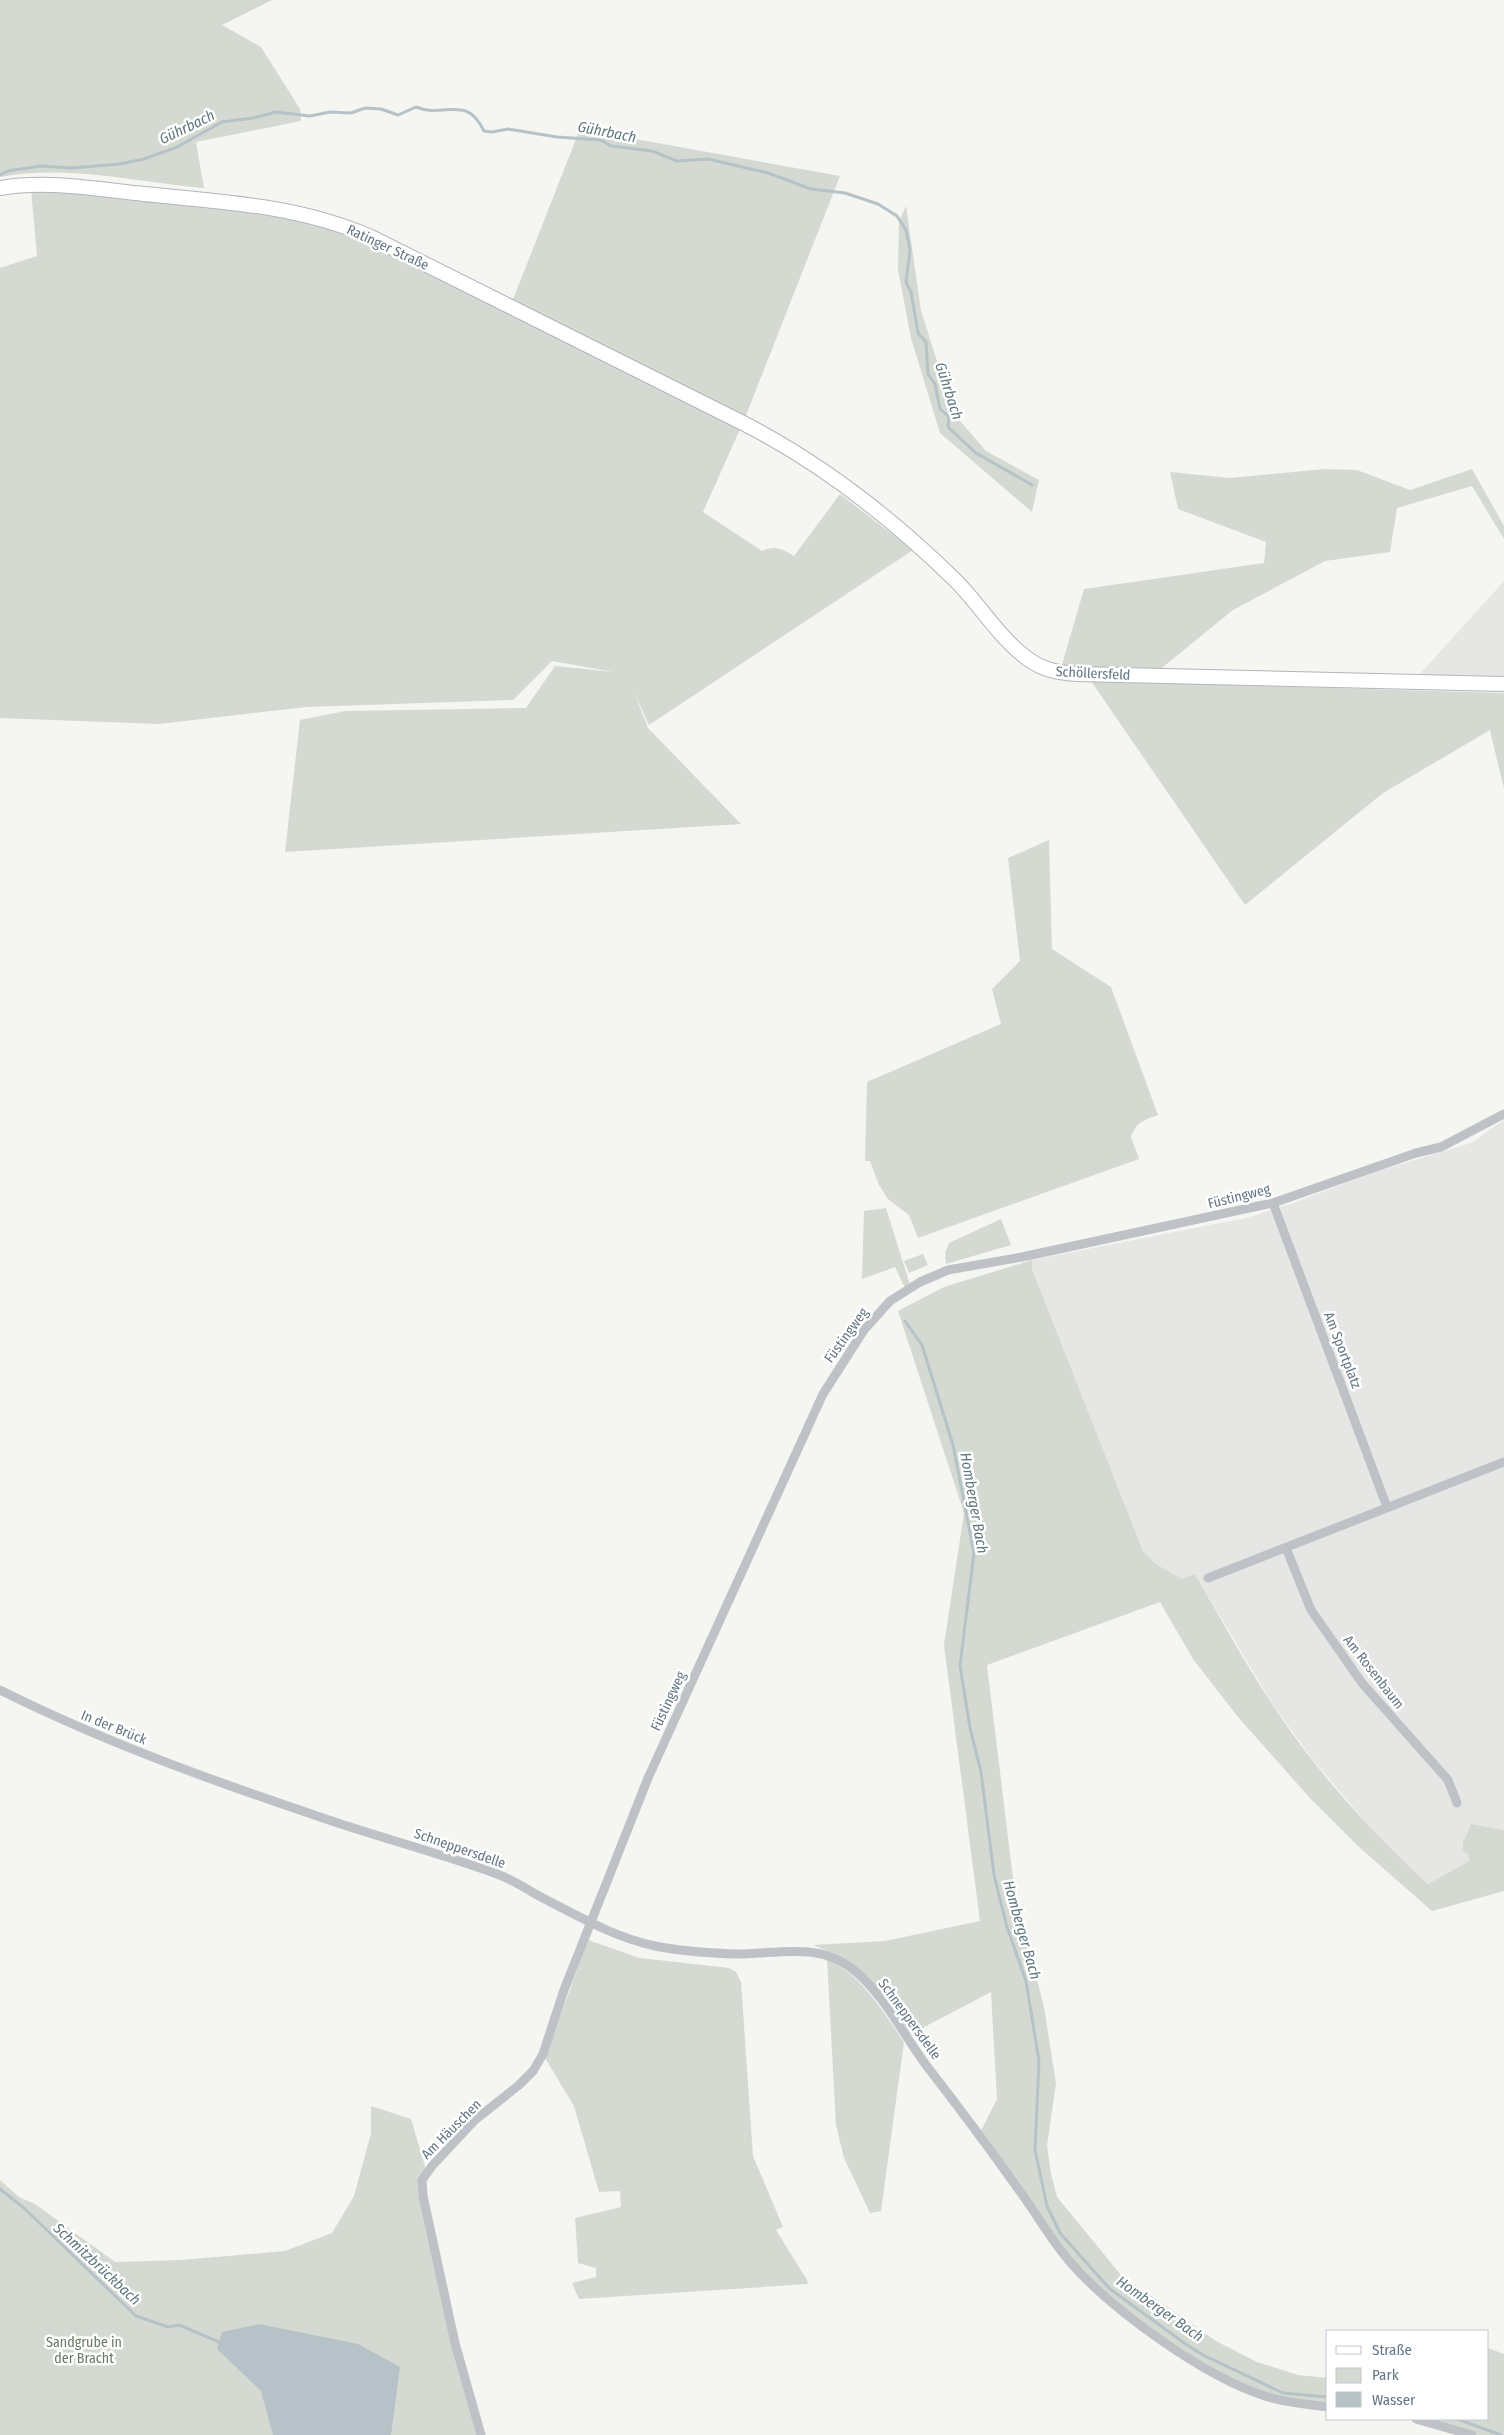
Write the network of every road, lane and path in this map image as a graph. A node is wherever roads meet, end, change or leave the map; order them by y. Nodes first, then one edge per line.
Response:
1 (0, 188) edge
2 (743, 423) joint
3 (1504, 684) edge
4 (1504, 1114) edge
5 (1273, 1203) junction
6 (1504, 1462) edge
7 (1387, 1507) junction
8 (1286, 1548) junction
9 (1208, 1578) dead end
10 (0, 1690) edge
11 (221, 1782) joint
12 (1457, 1803) dead end
13 (592, 1924) junction
14 (1326, 2407) edge
15 (1420, 2420) edge
16 (481, 2435) edge
17 (1472, 2435) edge

1 - 2 main road, Ratinger Straße
2 - 3 main road, Schöllersfeld
4 - 5 street, Füstingweg
5 - 7 street, Am Sportplatz
5 - 13 street, Füstingweg
6 - 7 street
7 - 8 street
8 - 9 street
8 - 12 street, Am Rosenbaum
10 - 11 street, In der Brück
11 - 13 street, Schneppersdelle
13 - 14 street, Schneppersdelle
13 - 16 street, Am Häuschen
15 - 17 street

